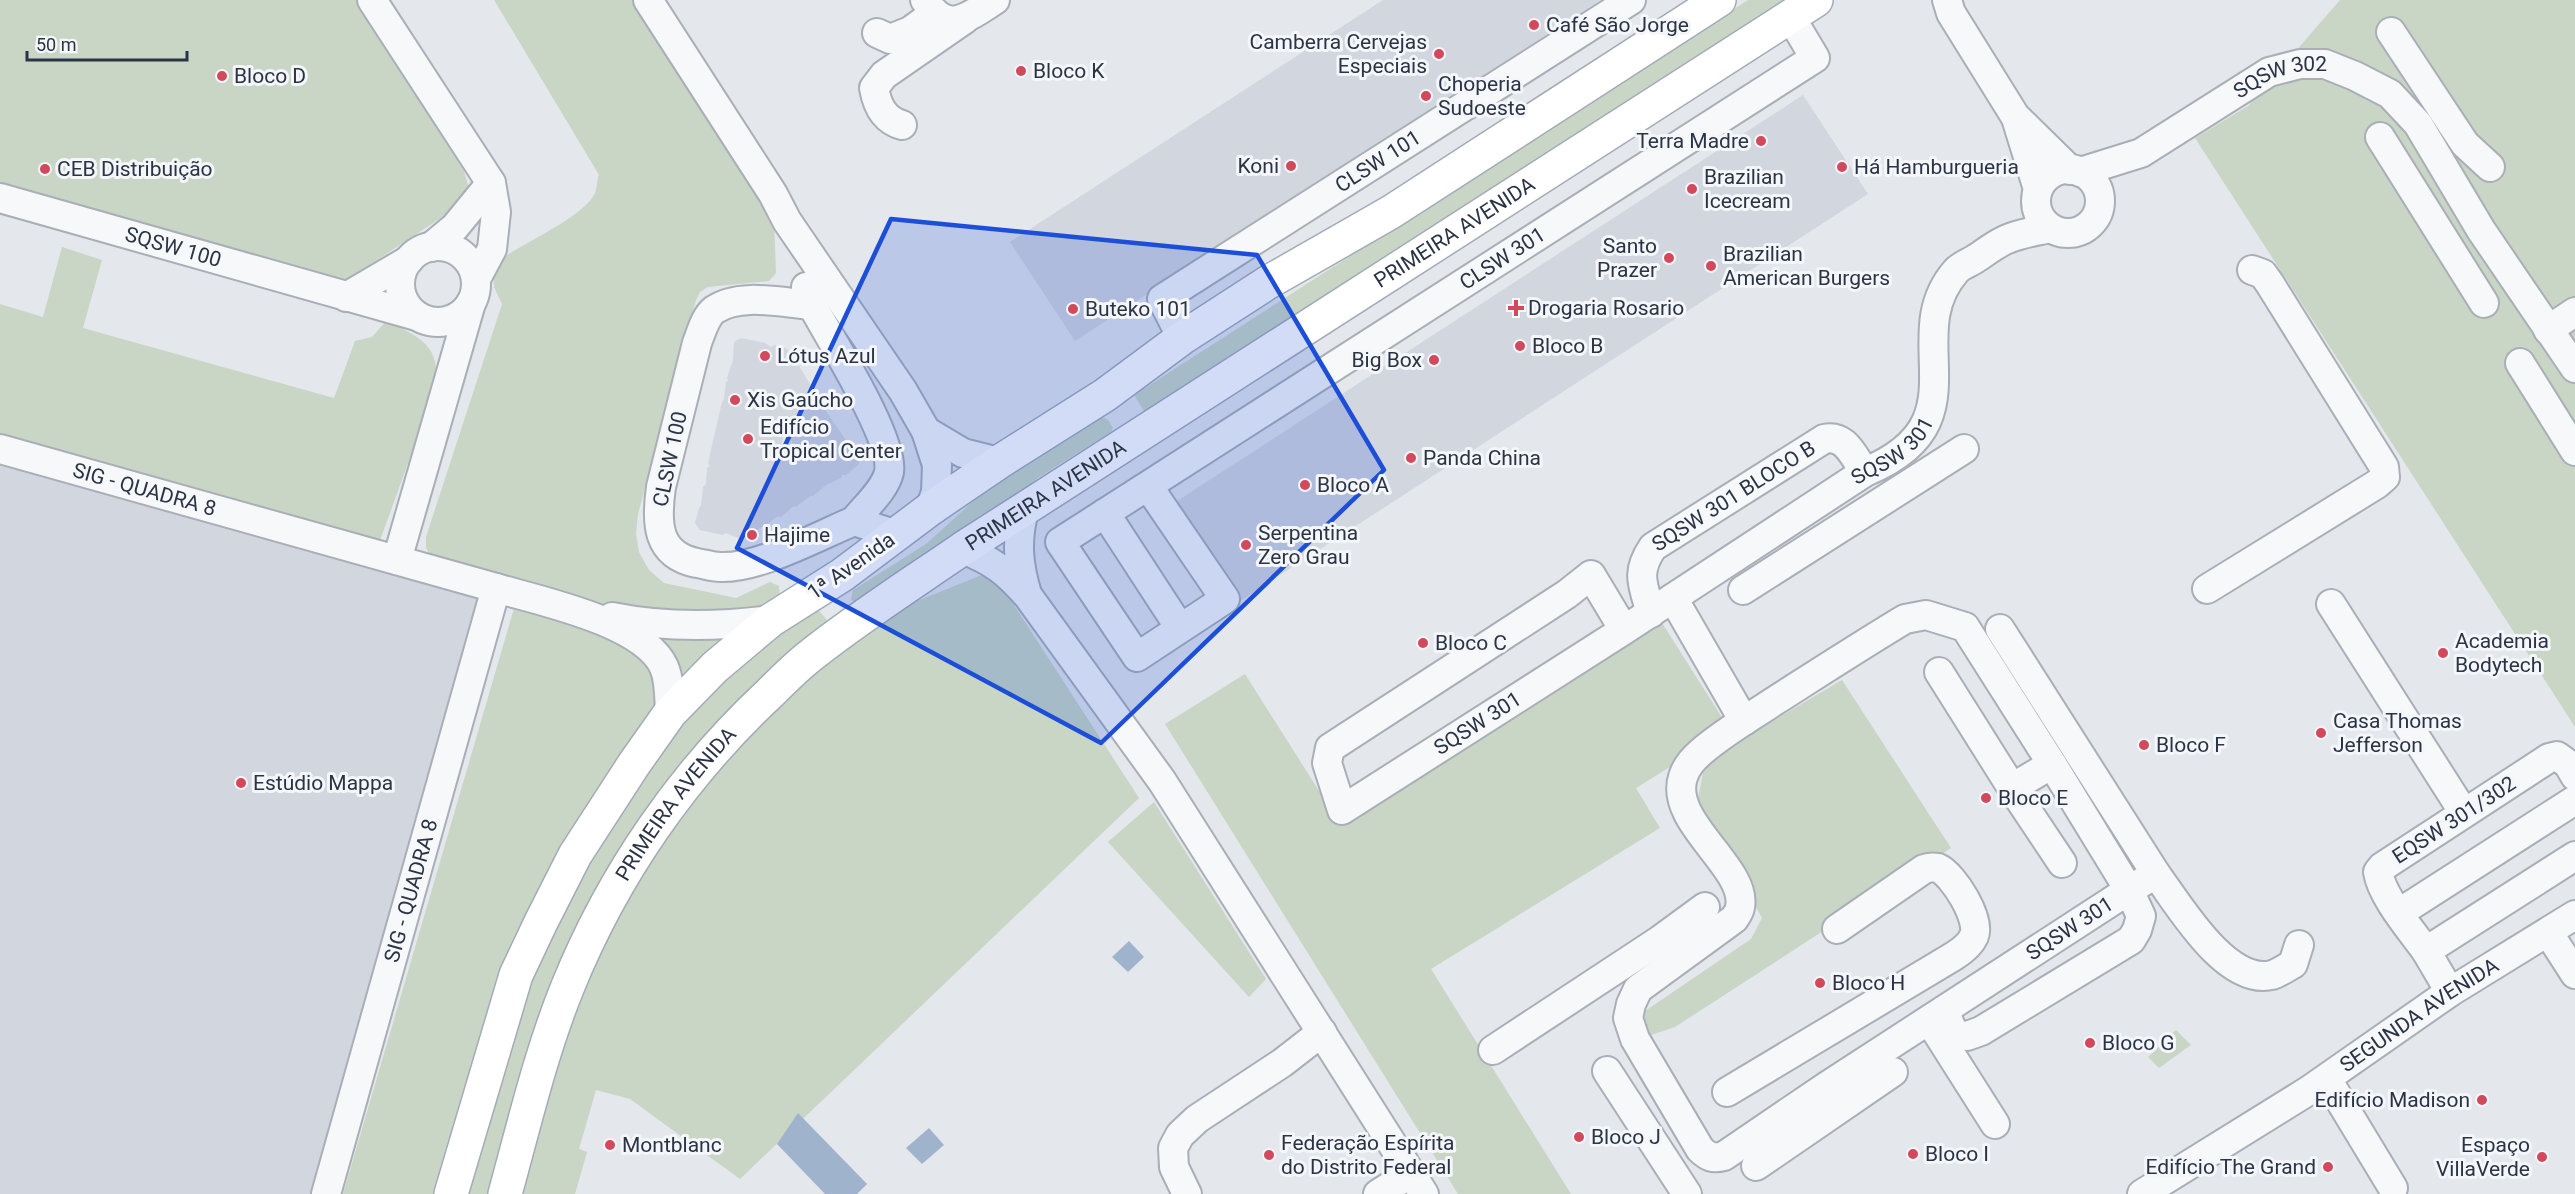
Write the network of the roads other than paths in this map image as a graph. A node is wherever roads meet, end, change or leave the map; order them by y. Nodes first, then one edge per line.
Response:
1 (372, 0) edge
2 (648, 0) edge
3 (995, 0) edge
4 (1631, 0) edge
5 (1719, 0) edge
6 (1945, 4) edge
7 (930, 6) edge
8 (1803, 8) edge
9 (965, 19) junction
10 (2391, 32) dead end
11 (877, 33) dead end
12 (2440, 107) junction
13 (2015, 116) junction
14 (2418, 124) junction
15 (902, 125) dead end
16 (2380, 137) dead end
17 (2465, 144) junction
18 (2141, 153) junction
19 (2440, 159) junction
20 (2490, 167) dead end
21 (2075, 171) junction
22 (492, 183) junction
23 (2459, 192) junction
24 (2037, 196) junction
25 (0, 198) edge
26 (2099, 203) junction
27 (2426, 210) junction
28 (787, 221) junction
29 (2050, 228) junction
30 (2481, 230) junction
31 (2008, 238) junction
32 (2448, 246) junction
33 (420, 254) junction
34 (2252, 270) dead end
35 (473, 291) junction
36 (346, 297) junction
37 (2484, 303) dead end
38 (812, 305) junction
39 (2575, 312) edge
40 (423, 319) junction
41 (2548, 330) junction
42 (1182, 338) junction
43 (2520, 363) dead end
44 (2575, 368) edge
45 (451, 370) junction
46 (903, 391) junction
47 (1105, 395) junction
48 (870, 413) junction
49 (926, 431) junction
50 (1126, 444) junction
51 (1964, 448) dead end
52 (2574, 448) edge
53 (0, 449) edge
54 (999, 462) junction
55 (1865, 472) junction
56 (1148, 486) junction
57 (930, 509) junction
58 (1024, 510) junction
59 (1105, 513) junction
60 (1799, 516) junction
61 (854, 521) junction
62 (897, 535) junction
63 (1819, 541) junction
64 (962, 549) junction
65 (397, 560) junction
66 (842, 574) junction
67 (496, 588) junction
68 (2207, 589) dead end
69 (1743, 590) dead end
70 (1028, 596) junction
71 (2331, 604) dead end
72 (1662, 605) junction
73 (572, 610) junction
74 (866, 614) junction
75 (771, 620) junction
76 (1180, 628) junction
77 (2000, 629) dead end
78 (1624, 630) junction
79 (1939, 672) dead end
80 (669, 713) junction
81 (1744, 721) junction
82 (2052, 764) junction
83 (2575, 776) edge
84 (2012, 788) junction
85 (2575, 800) edge
86 (2464, 813) junction
87 (2575, 856) edge
88 (2062, 863) dead end
89 (2156, 874) junction
90 (2129, 890) junction
91 (1705, 907) dead end
92 (2399, 913) junction
93 (2575, 915) edge
94 (1837, 929) dead end
95 (2548, 932) junction
96 (2299, 945) dead end
97 (2426, 951) junction
98 (1664, 953) junction
99 (2575, 974) edge
100 (2450, 992) junction
101 (1862, 1011) junction
102 (1936, 1015) junction
103 (1323, 1032) junction
104 (1492, 1050) dead end
105 (1890, 1059) junction
106 (1607, 1071) dead end
107 (2326, 1079) junction
108 (1727, 1092) dead end
109 (1666, 1095) junction
110 (1834, 1097) junction
111 (1636, 1115) junction
112 (1995, 1124) dead end
113 (1756, 1166) dead end
114 (1418, 1183) edge
115 (2393, 1188) dead end
116 (326, 1194) edge
117 (451, 1194) edge
118 (505, 1194) edge
119 (1187, 1194) edge
120 (1378, 1194) edge
121 (1687, 1194) edge
122 (2142, 1194) edge

1 - 22 street
2 - 28 street
3 - 9 street
4 - 42 street, CLSW 101
5 - 42 main road
6 - 13 street
7 - 9 street
7 - 11 street
8 - 50 main road, PRIMEIRA AVENIDA
8 - 56 street, CLSW 301
9 - 15 street
10 - 12 street
12 - 14 street
12 - 17 street
13 - 21 street
13 - 24 street
14 - 18 street, SQSW 302
14 - 19 street, SQSW 302
16 - 27 street
17 - 19 street
17 - 20 street
18 - 21 street, SQSW 302
18 - 26 street, SQSW 302
19 - 23 street, SQSW 302
21 - 24 street
21 - 26 street
22 - 33 street
22 - 35 street
23 - 27 street
23 - 30 street, SQSW 302
24 - 29 street
24 - 31 street, SQSW 301
25 - 36 street, SQSW 100
26 - 29 street
27 - 32 street
28 - 38 street, CLSW 100
28 - 46 street
29 - 31 street, SQSW 301
30 - 32 street
30 - 41 street, SQSW 302
31 - 55 street, SQSW 301
32 - 37 street
33 - 35 street
33 - 36 street
33 - 40 street
34 - 68 street
35 - 40 street
35 - 45 street
36 - 40 street, SQSW 100
38 - 48 street, CLSW 100
38 - 61 street, CLSW 100
39 - 41 street
40 - 45 street
41 - 44 street, SQSW 302
42 - 47 main road
43 - 52 street
45 - 65 street
46 - 48 street
46 - 49 street
47 - 50 main road
47 - 54 main road
48 - 61 street, CLSW 100
49 - 54 street
49 - 57 street
50 - 58 main road, PRIMEIRA AVENIDA
51 - 63 street
53 - 65 street, SIG - QUADRA 8
54 - 57 main road
55 - 60 street, SQSW 301
55 - 72 street, SQSW 301 BLOCO B
56 - 59 street
56 - 76 street
57 - 62 main road, 1ª Avenida
58 - 64 main road, PRIMEIRA AVENIDA
58 - 70 street
59 - 76 street
59 - 76 street
60 - 63 street
60 - 72 street, SQSW 301
61 - 62 street
62 - 66 main road, 1ª Avenida
63 - 69 street
64 - 70 street
64 - 74 main road, PRIMEIRA AVENIDA
65 - 67 street, SIG - QUADRA 8
66 - 74 main road
66 - 75 main road, 1ª Avenida
67 - 73 street, SIG - QUADRA 8
67 - 116 street, SIG - QUADRA 8
70 - 103 street
71 - 86 street
72 - 78 street, SQSW 301
72 - 81 street
73 - 75 street, SIG - QUADRA 8
73 - 80 street, SIG - QUADRA 8
74 - 118 main road, PRIMEIRA AVENIDA
75 - 80 main road
77 - 89 street
78 - 78 street, SQSW 301
79 - 84 street
80 - 117 main road
81 - 82 street, SQSW 301
81 - 98 street, SQSW 301
82 - 84 street
82 - 90 street, SQSW 301
83 - 86 street, EQSW 301/302
84 - 88 street
85 - 92 street
86 - 92 street, EQSW 301/302
87 - 97 street
89 - 90 street
89 - 96 street
90 - 102 street, SQSW 301
90 - 102 street
91 - 98 street, SQSW 301
92 - 97 street, EQSW 301/302
93 - 95 street, SEGUNDA AVENIDA
94 - 101 street
95 - 99 street
95 - 100 street, SEGUNDA AVENIDA
97 - 100 street, EQSW 301/302
98 - 104 street, SQSW 301
98 - 109 street, SQSW 301
100 - 107 street, SEGUNDA AVENIDA
101 - 105 street
101 - 108 street
102 - 105 street, SQSW 301
102 - 112 street
103 - 114 street
103 - 119 street
105 - 110 street, SQSW 301
106 - 111 street
107 - 115 street
107 - 122 street, SEGUNDA AVENIDA
109 - 110 street, SQSW 301
109 - 111 street
110 - 113 street
111 - 121 street
114 - 120 street

